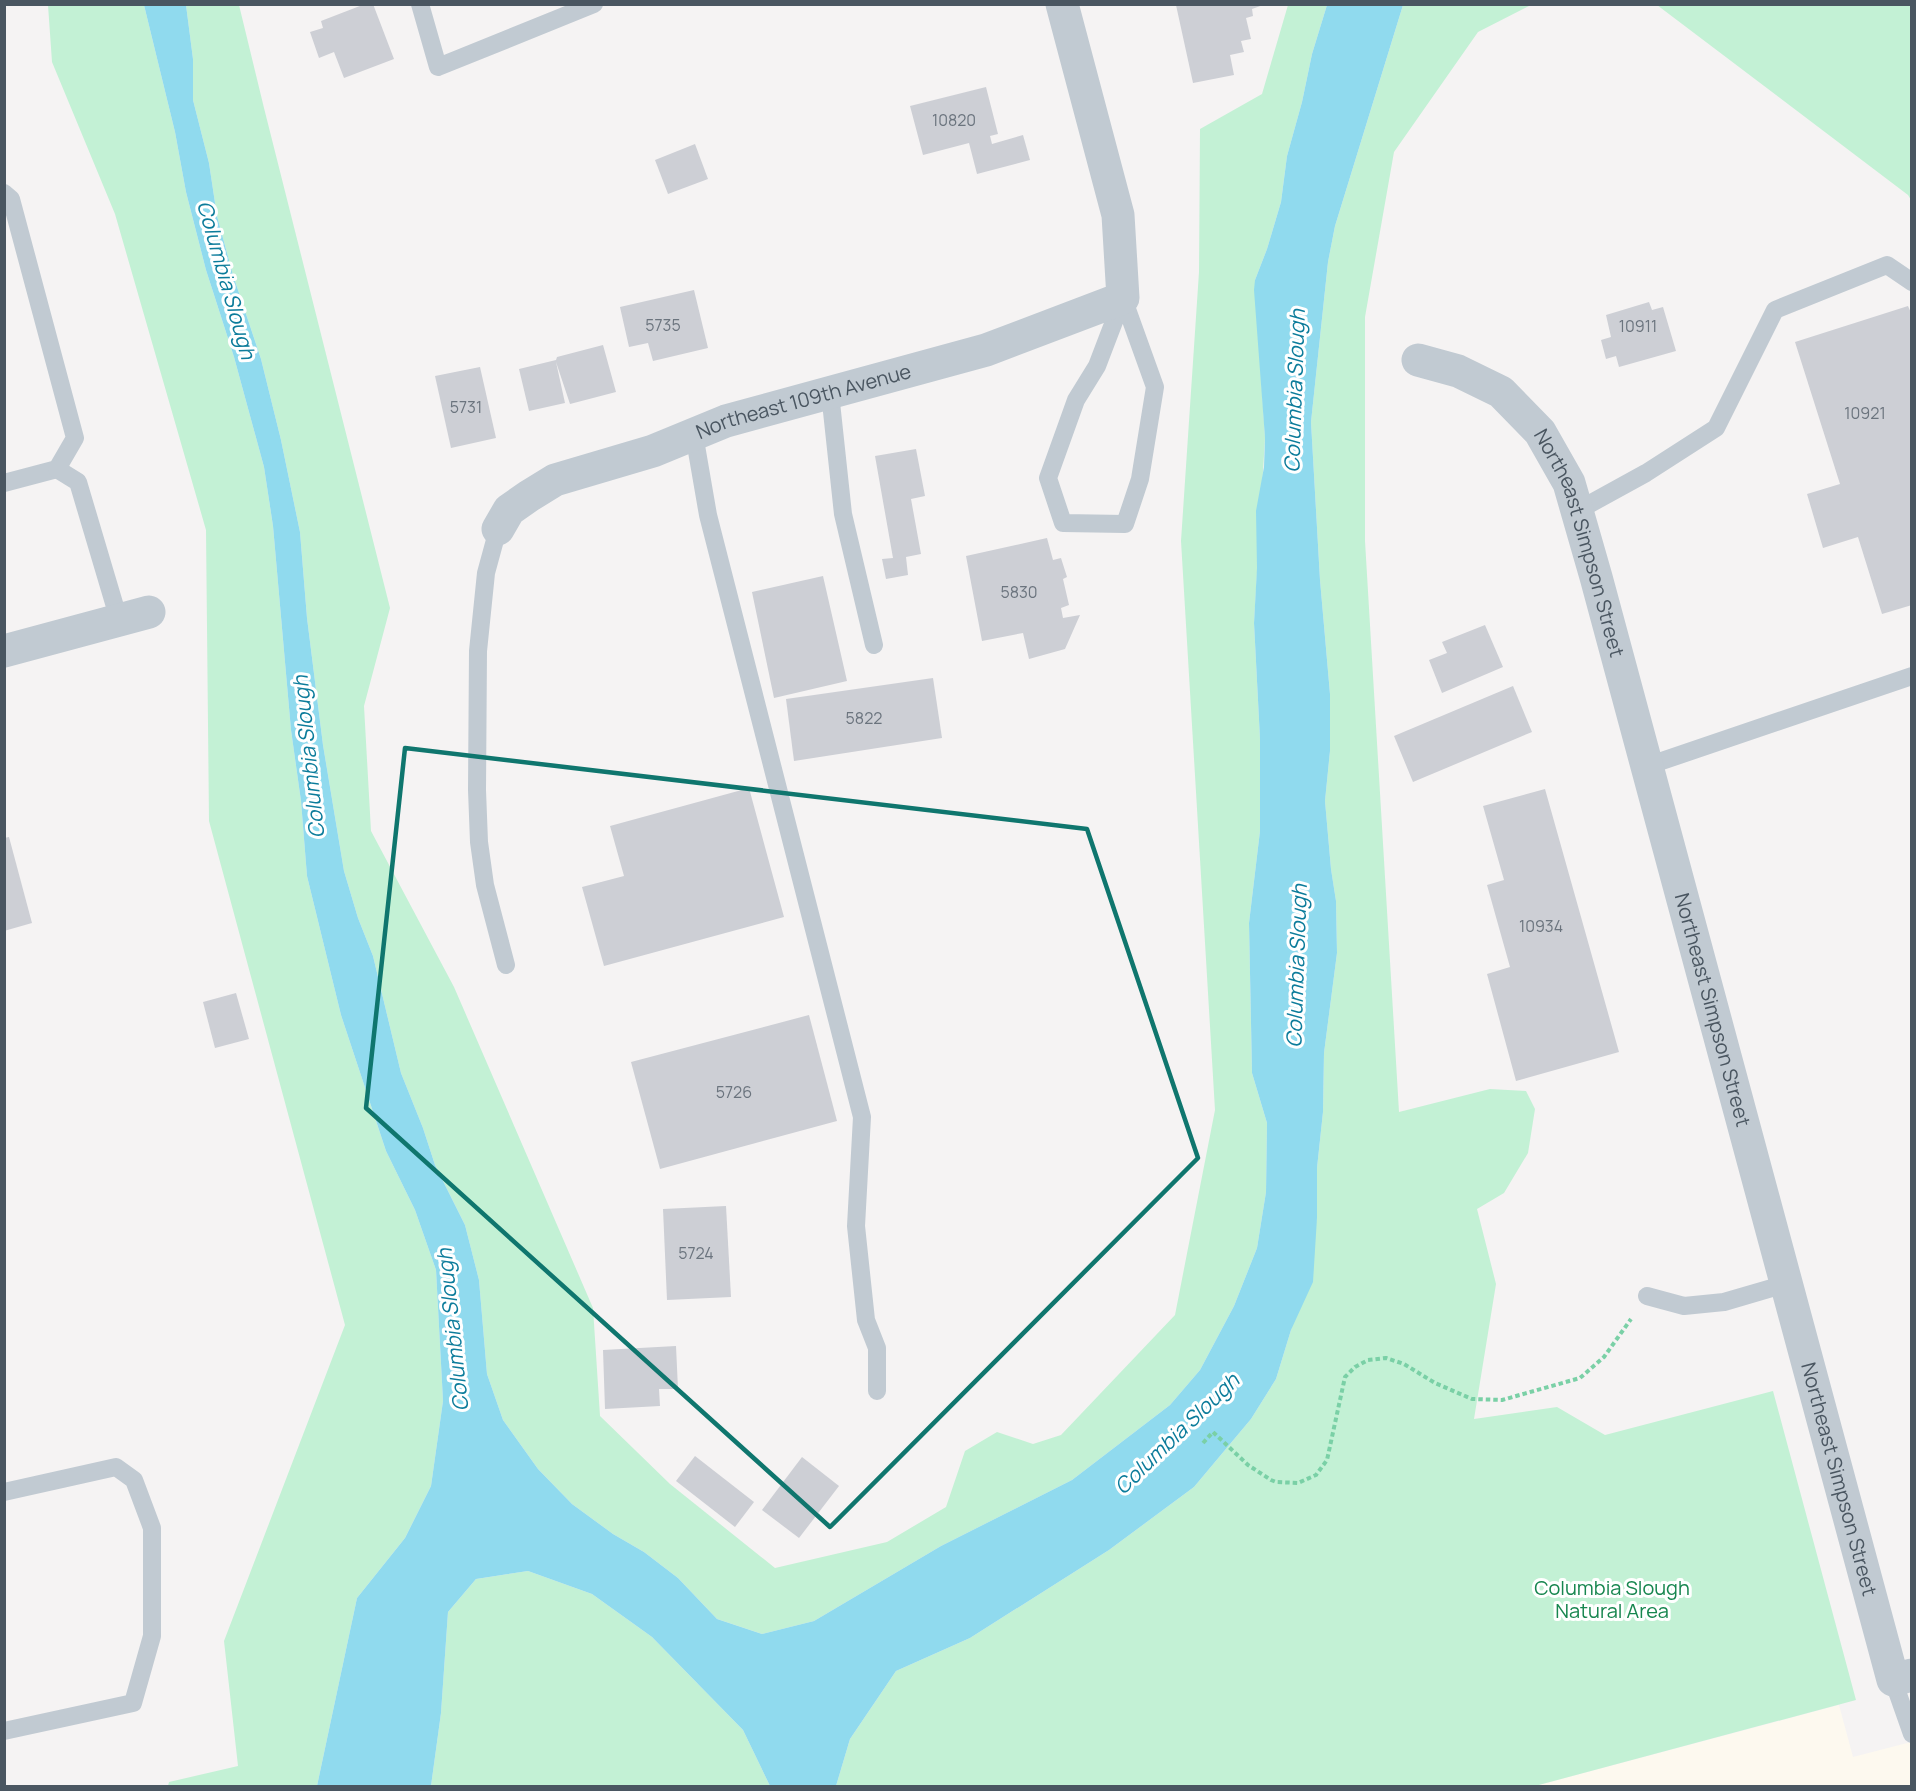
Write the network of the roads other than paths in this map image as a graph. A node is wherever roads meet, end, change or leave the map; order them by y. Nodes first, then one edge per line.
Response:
1 (420, 4) edge
2 (594, 4) edge
3 (1062, 4) edge
4 (4, 193) edge
5 (1911, 282) edge
6 (1123, 298) junction
7 (1418, 360) dead end
8 (830, 393) junction
9 (694, 434) junction
10 (57, 469) junction
11 (4, 483) edge
12 (1577, 511) junction
13 (498, 529) joint
14 (134, 616) joint
15 (874, 645) dead end
16 (4, 651) edge
17 (1911, 676) edge
18 (1647, 765) junction
19 (506, 965) dead end
20 (1786, 1284) junction
21 (1647, 1296) road end
22 (877, 1391) dead end
23 (4, 1492) edge
24 (1902, 1677) edge
25 (4, 1731) edge
26 (1911, 1734) edge

1 - 2 lane
3 - 6 street
4 - 10 lane
5 - 12 lane
6 - 6 lane
6 - 8 street, Northeast 109th Avenue
7 - 12 street, Northeast Simpson Street
8 - 9 street, Northeast 109th Avenue
8 - 15 lane
9 - 13 street, Northeast 109th Avenue
9 - 22 lane
10 - 11 lane
10 - 14 lane
12 - 18 street, Northeast Simpson Street
13 - 19 lane
14 - 16 street
17 - 18 lane
18 - 20 street, Northeast Simpson Street
20 - 21 lane
20 - 24 street, Northeast Simpson Street
23 - 25 lane
24 - 26 lane, Northeast Simpson Street

